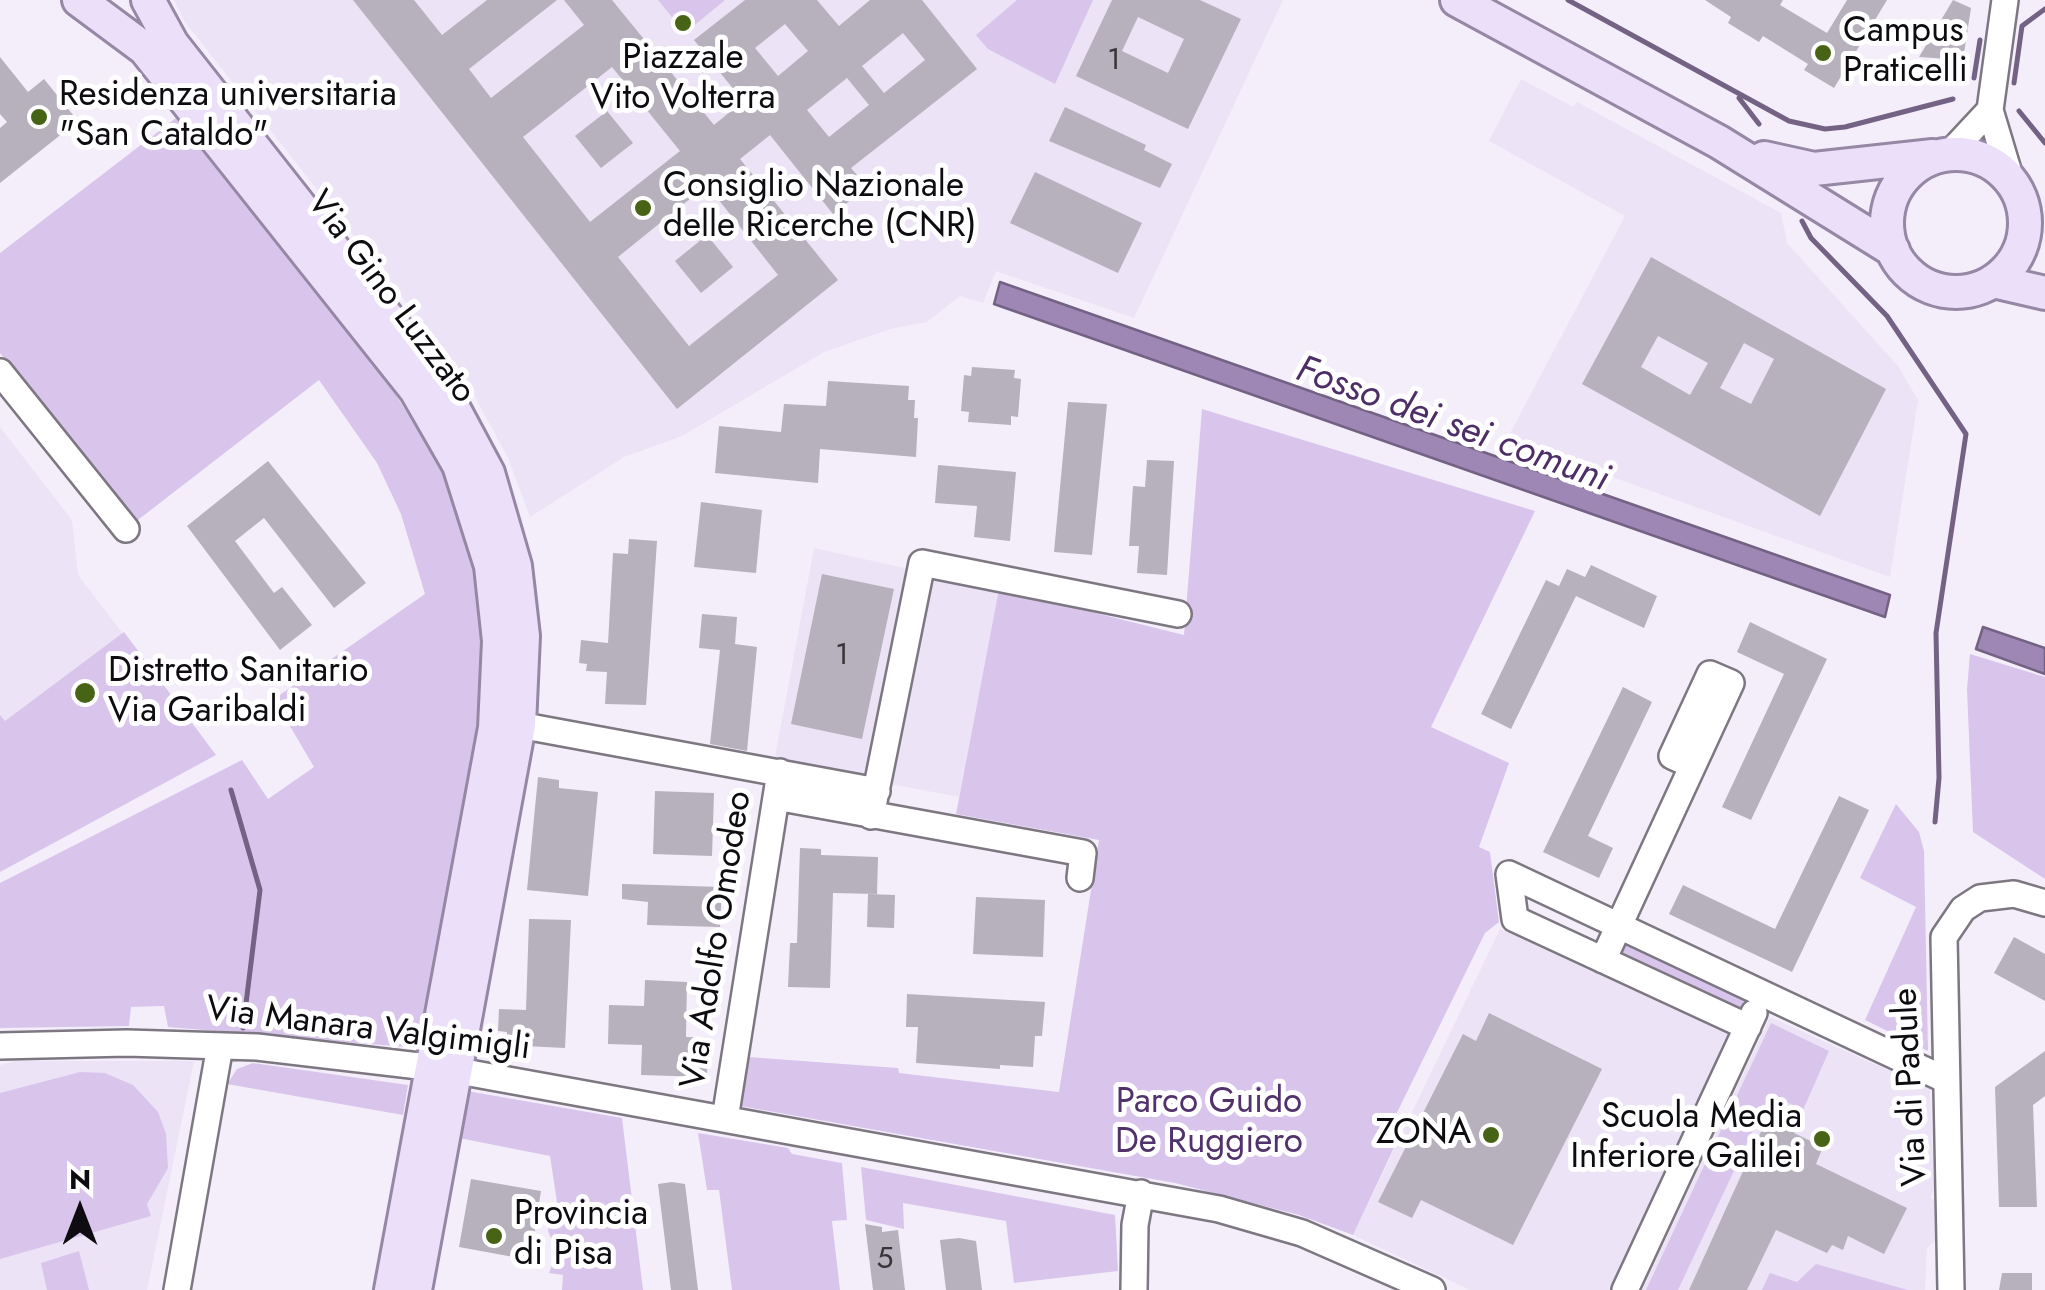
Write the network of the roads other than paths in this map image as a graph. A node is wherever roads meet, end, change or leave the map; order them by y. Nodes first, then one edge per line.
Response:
1 (79, 0) edge
2 (148, 0) edge
3 (1456, 0) edge
4 (2005, 0) edge
5 (1990, 110) junction
6 (1719, 142) junction
7 (1946, 154) junction
8 (2016, 190) junction
9 (2045, 224) edge
10 (1893, 250) junction
11 (1993, 281) junction
12 (2045, 293) edge
13 (0, 372) edge
14 (126, 529) dead end
15 (1178, 614) dead end
16 (519, 725) junction
17 (1692, 766) dead end
18 (778, 784) junction
19 (874, 804) junction
20 (1080, 878) dead end
21 (2045, 903) edge
22 (1619, 924) junction
23 (1603, 960) junction
24 (1762, 993) junction
25 (1748, 1027) junction
26 (0, 1046) edge
27 (220, 1046) junction
28 (441, 1068) junction
29 (1946, 1080) junction
30 (725, 1119) junction
31 (1141, 1193) junction
32 (177, 1290) edge
33 (391, 1290) edge
34 (415, 1290) edge
35 (1134, 1290) edge
36 (1432, 1290) edge
37 (1626, 1290) edge
38 (1951, 1290) edge

1 - 28 main road, Via Gino Luzzato
2 - 16 main road, Via Gino Luzzato
3 - 6 main road
4 - 5 street
5 - 7 street
5 - 8 street
6 - 7 main road
6 - 10 main road
7 - 8 main road
7 - 10 main road
8 - 9 main road
8 - 11 main road
10 - 11 main road
11 - 12 main road
13 - 14 street
15 - 19 street
16 - 18 street
16 - 28 main road, Via Gino Luzzato
17 - 22 street
18 - 19 street
18 - 30 street, Via Adolfo Omodeo
19 - 20 street
21 - 29 street, Via di Padule
22 - 23 street
22 - 23 street
22 - 24 street
23 - 25 street
24 - 25 street
24 - 29 street
25 - 37 street
26 - 27 street, Via Manara Valgimigli
27 - 28 street, Via Manara Valgimigli
27 - 32 street
28 - 30 street, Via Manara Valgimigli
28 - 33 main road
28 - 34 main road
29 - 38 street, Via di Padule
30 - 31 street, Via Manara Valgimigli
31 - 35 street
31 - 36 street, Via Manara Valgimigli

